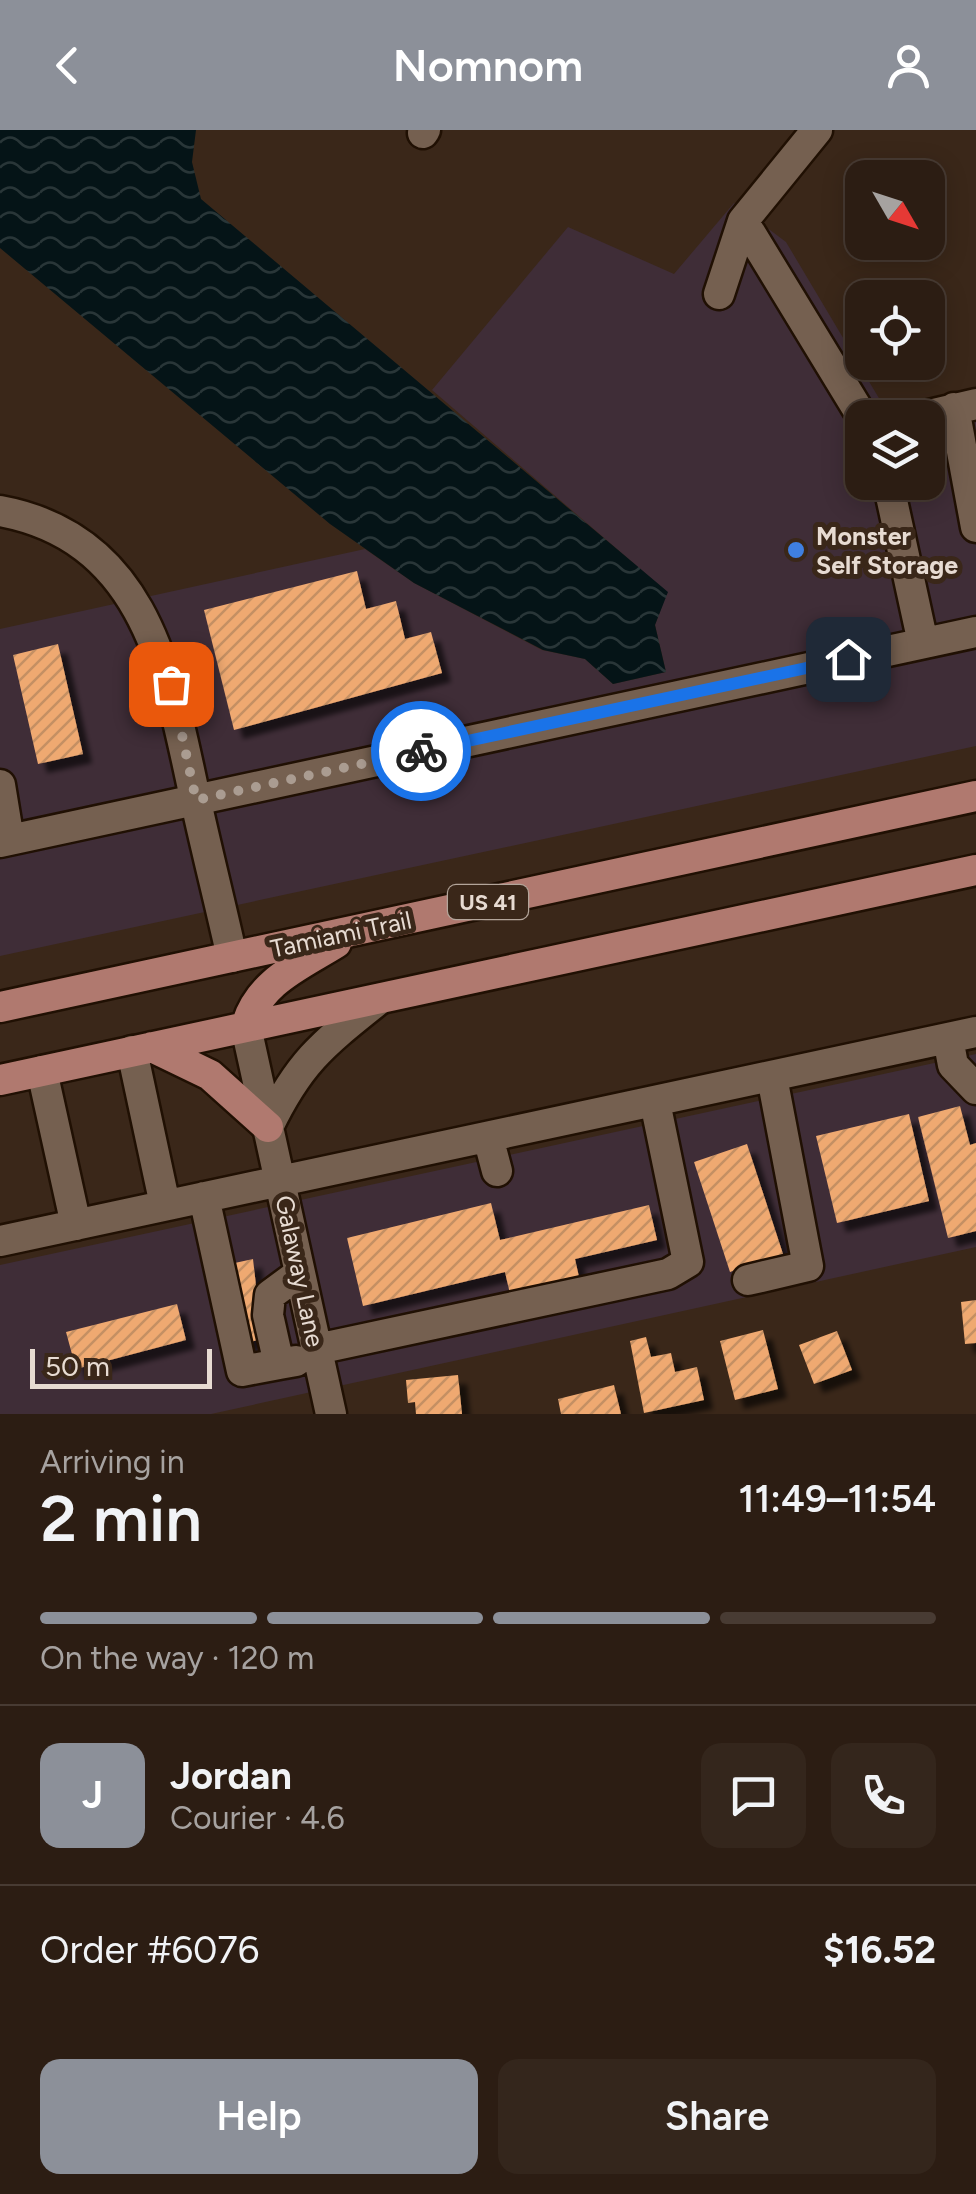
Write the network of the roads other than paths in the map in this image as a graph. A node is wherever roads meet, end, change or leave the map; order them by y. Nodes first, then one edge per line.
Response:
1 (817, 130) edge
2 (743, 221) junction
3 (720, 294) dead end
4 (852, 400) edge
5 (965, 406) edge
6 (892, 500) edge
7 (0, 511) edge
8 (976, 528) edge
9 (976, 632) edge
10 (923, 643) junction
11 (0, 784) edge
12 (976, 796) edge
13 (196, 800) junction
14 (4, 841) edge
15 (976, 870) edge
16 (356, 931) junction
17 (232, 957) junction
18 (378, 1000) junction
19 (0, 1007) edge
20 (246, 1027) junction
21 (962, 1035) edge
22 (142, 1049) junction
23 (42, 1071) junction
24 (772, 1077) junction
25 (0, 1080) edge
26 (976, 1089) edge
27 (655, 1102) junction
28 (268, 1127) junction
29 (488, 1137) junction
30 (496, 1171) dead end
31 (280, 1181) junction
32 (204, 1196) junction
33 (165, 1205) junction
34 (76, 1225) junction
35 (0, 1241) edge
36 (300, 1273) junction
37 (748, 1280) dead end
38 (318, 1352) junction
39 (278, 1364) junction
40 (331, 1414) edge

1 - 2 street
2 - 3 street
2 - 4 street
5 - 8 street
6 - 10 street
7 - 13 street
9 - 10 street
10 - 13 street
11 - 14 street
12 - 16 main road, Tamiami Trail / US 41
13 - 14 street
13 - 17 street
15 - 18 main road
16 - 17 main road, Tamiami Trail / US 41
16 - 20 main road
17 - 19 main road, Tamiami Trail / US 41
18 - 20 main road
18 - 28 street
20 - 22 main road
20 - 28 street, Galaway Lane
21 - 24 street
21 - 26 street
22 - 23 main road
22 - 28 main road
22 - 33 street
23 - 25 main road
23 - 34 street
24 - 27 street
24 - 37 street
27 - 29 street
27 - 38 street
28 - 31 street, Galaway Lane
29 - 30 street
29 - 31 street
31 - 32 street
31 - 36 street, Galaway Lane
32 - 33 street
32 - 39 street
33 - 34 street
34 - 35 street
36 - 38 street, Galaway Lane
36 - 39 street
38 - 39 street
38 - 40 street, Galaway Lane

